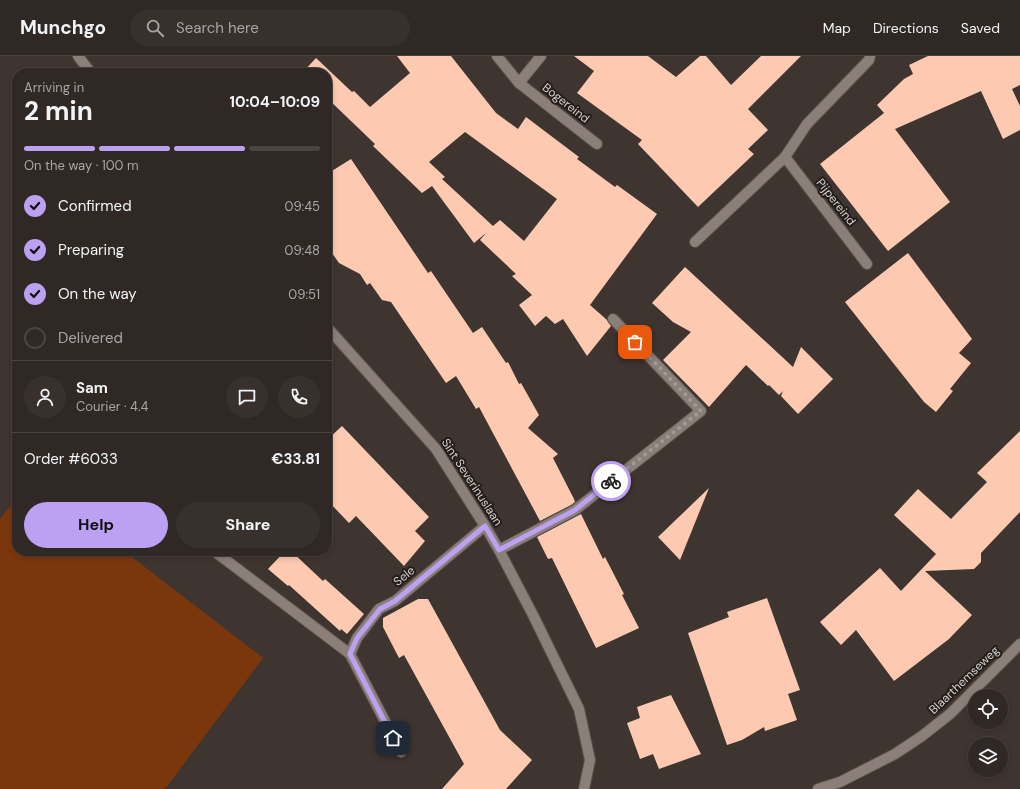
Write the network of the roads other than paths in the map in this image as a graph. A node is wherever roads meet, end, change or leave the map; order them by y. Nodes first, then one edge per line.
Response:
1 (78, 56) edge
2 (496, 56) edge
3 (541, 56) edge
4 (870, 56) edge
5 (87, 68) edge
6 (519, 83) junction
7 (597, 144) dead end
8 (785, 157) junction
9 (695, 242) dead end
10 (867, 264) dead end
11 (613, 319) dead end
12 (332, 333) edge
13 (485, 526) junction
14 (499, 550) junction
15 (221, 556) edge
16 (1020, 644) edge
17 (350, 654) junction
18 (400, 752) dead end
19 (584, 789) edge
20 (818, 789) edge

1 - 5 street
2 - 6 street, Bogereind
3 - 6 street
4 - 8 street
6 - 7 street, Bogereind
8 - 9 street
8 - 10 street, Pijpereind
11 - 14 street
12 - 13 street, Sint Severinuslaan
13 - 14 street, Sint Severinuslaan
13 - 17 street, Sele
14 - 19 street, Sint Severinuslaan
15 - 17 street
16 - 20 street, Blaarthemseweg
17 - 18 street

